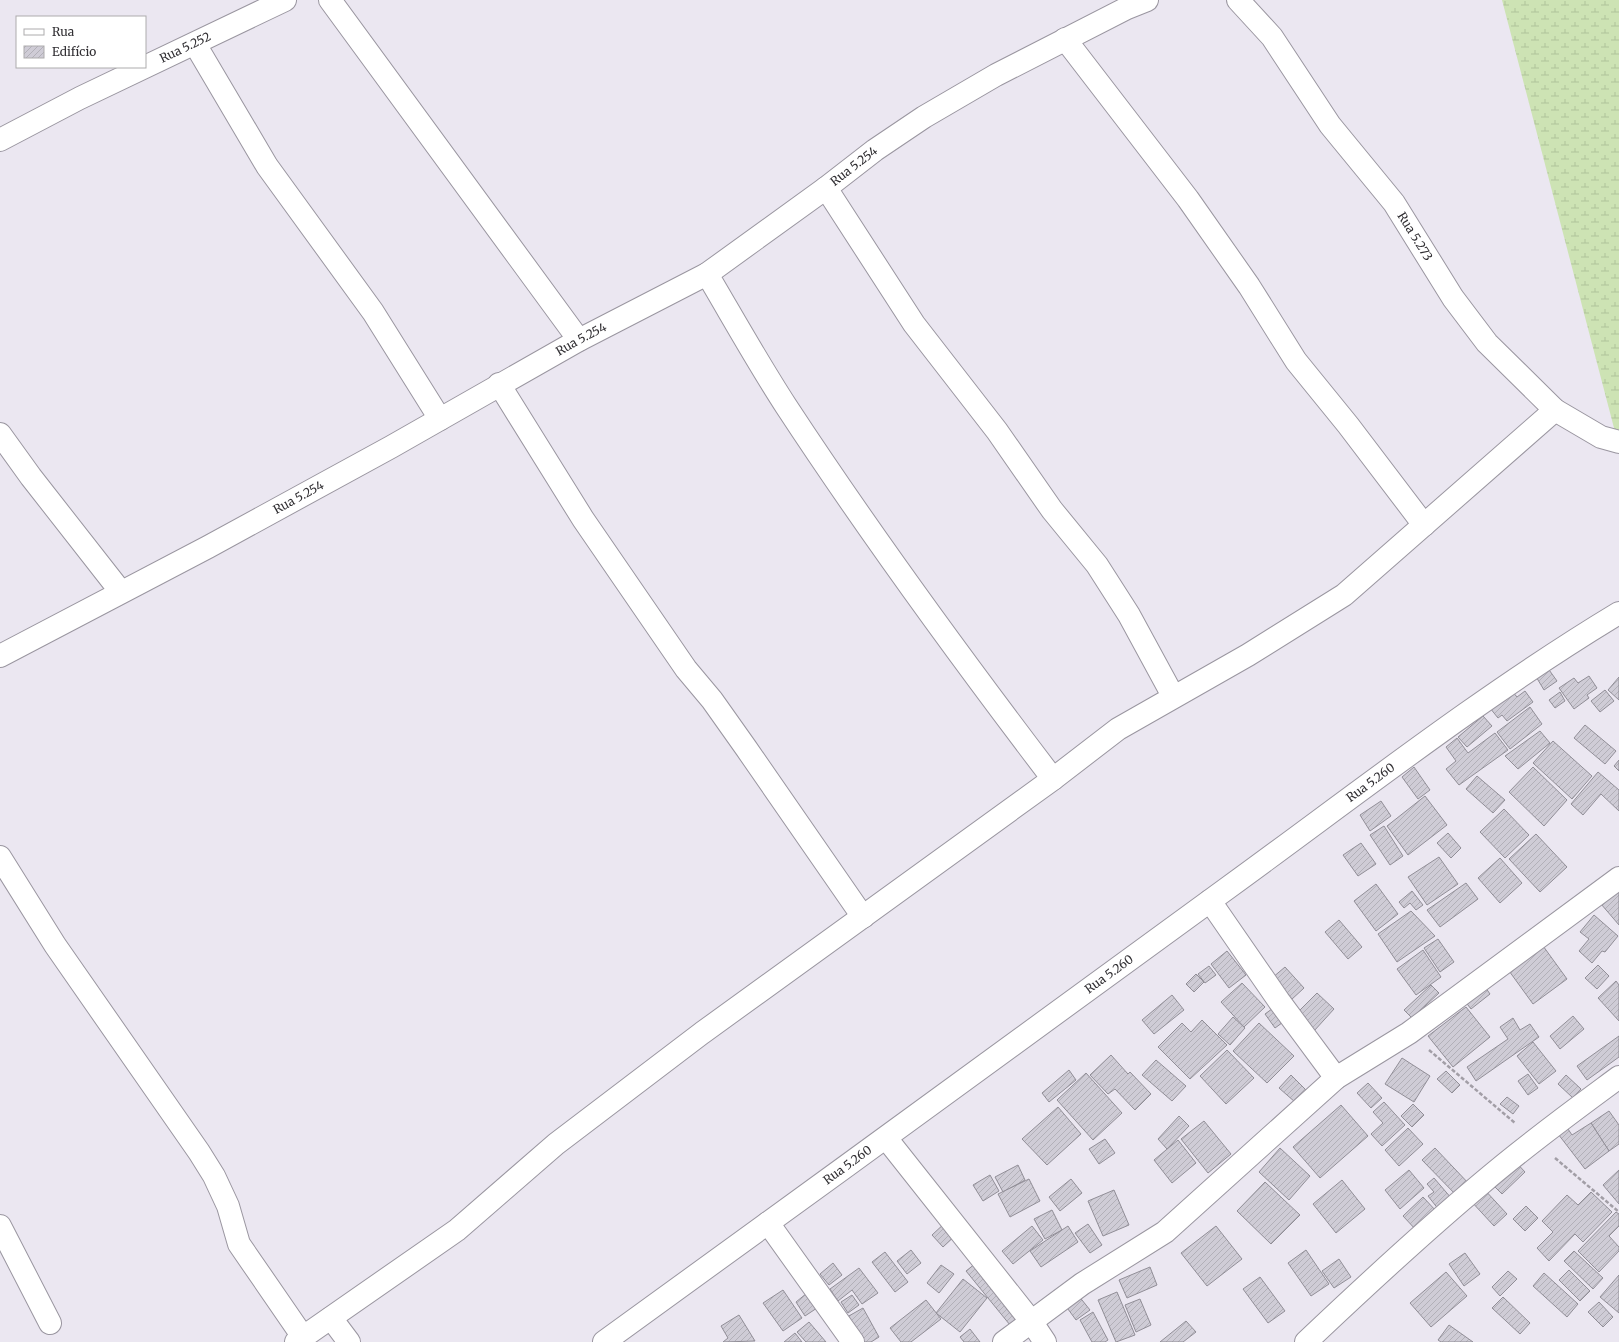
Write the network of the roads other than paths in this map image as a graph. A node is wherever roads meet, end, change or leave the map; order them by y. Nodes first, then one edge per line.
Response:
1 (285, 0) edge
2 (330, 0) edge
3 (1147, 0) edge
4 (1238, 0) edge
5 (1065, 40) junction
6 (195, 44) junction
7 (146, 67) edge
8 (144, 68) edge
9 (0, 140) edge
10 (826, 188) junction
11 (707, 274) junction
12 (578, 340) junction
13 (499, 384) junction
14 (1555, 410) junction
15 (440, 419) junction
16 (0, 434) edge
17 (1619, 442) edge
18 (1424, 525) junction
19 (121, 592) junction
20 (1619, 613) edge
21 (0, 656) edge
22 (1173, 696) junction
23 (1052, 779) junction
24 (0, 857) edge
25 (1619, 878) edge
26 (1210, 901) junction
27 (863, 917) junction
28 (1619, 1077) edge
29 (1336, 1078) junction
30 (886, 1138) junction
31 (768, 1223) junction
32 (0, 1226) edge
33 (330, 1318) junction
34 (1032, 1322) junction
35 (50, 1323) dead end
36 (299, 1340) edge
37 (349, 1342) edge
38 (604, 1342) edge
39 (853, 1342) edge
40 (1004, 1342) edge
41 (1045, 1342) edge
42 (1306, 1342) edge

1 - 6 street, Rua 5.252
2 - 12 street
3 - 5 street, Rua 5.254
4 - 14 street, Rua 5.273
5 - 10 street, Rua 5.254
5 - 18 street
6 - 7 street, Rua 5.252
6 - 15 street
8 - 9 street, Rua 5.252
10 - 11 street, Rua 5.254
10 - 22 street
11 - 12 street, Rua 5.254
11 - 23 street
12 - 13 street, Rua 5.254
13 - 15 street, Rua 5.254
13 - 27 street
14 - 17 street, Rua 5.273
14 - 18 street
15 - 19 street, Rua 5.254
16 - 19 street
18 - 22 street
19 - 21 street, Rua 5.254
20 - 26 street, Rua 5.260
22 - 23 street
23 - 27 street
24 - 36 street
25 - 29 street
26 - 29 street
26 - 30 street, Rua 5.260
27 - 33 street
28 - 42 street
29 - 34 street
30 - 31 street, Rua 5.260
30 - 34 street
31 - 38 street, Rua 5.260
31 - 39 street
32 - 35 street
33 - 36 street
33 - 37 street
34 - 40 street
34 - 41 street

